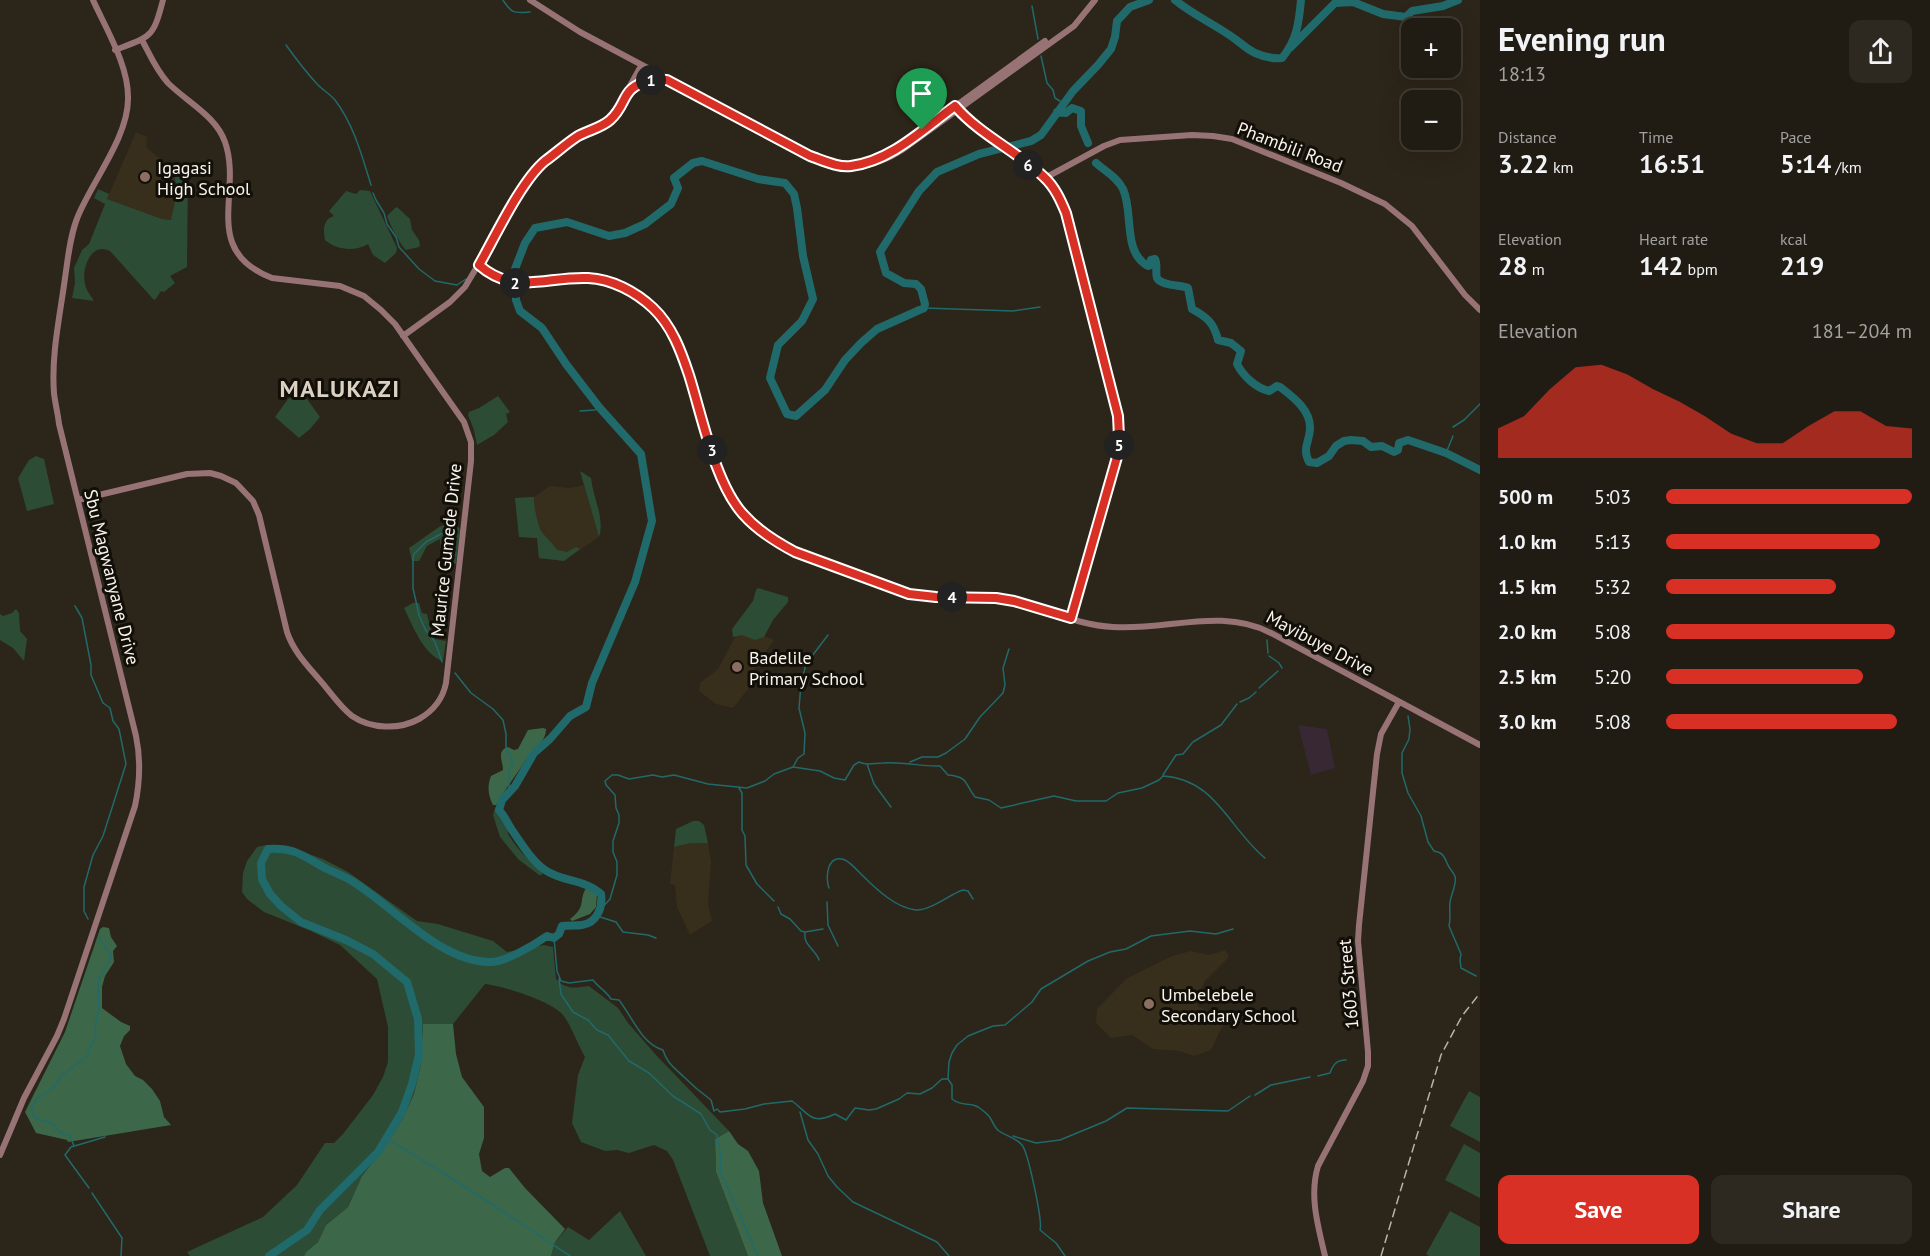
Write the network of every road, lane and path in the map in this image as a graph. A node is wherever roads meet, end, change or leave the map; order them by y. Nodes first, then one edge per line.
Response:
1 (93, 0) edge
2 (163, 0) edge
3 (530, 0) edge
4 (1095, 0) edge
5 (142, 39) junction
6 (115, 50) junction
7 (641, 66) junction
8 (667, 80) junction
9 (627, 92) junction
10 (956, 108) junction
11 (1045, 178) junction
12 (479, 265) junction
13 (1480, 309) edge
14 (403, 336) junction
15 (78, 500) junction
16 (1071, 618) junction
17 (1399, 702) junction
18 (1480, 745) edge
19 (0, 1155) edge
20 (1325, 1256) edge

1 - 6 street, Sbu Magwanyane Drive
2 - 5 street
3 - 7 street
4 - 10 street
5 - 6 street
5 - 14 street, Maurice Gumede Drive
6 - 15 street, Sbu Magwanyane Drive
7 - 8 street
7 - 9 street
8 - 9 street
8 - 10 street
9 - 12 street
10 - 11 street
11 - 13 street, Phambili Road
11 - 16 street
12 - 14 street
12 - 16 street, Mayibuye Drive
14 - 15 street, Maurice Gumede Drive
15 - 19 street, Sbu Magwanyane Drive
16 - 17 street, Mayibuye Drive
17 - 18 street, Mayibuye Drive
17 - 20 street, 1603 Street

